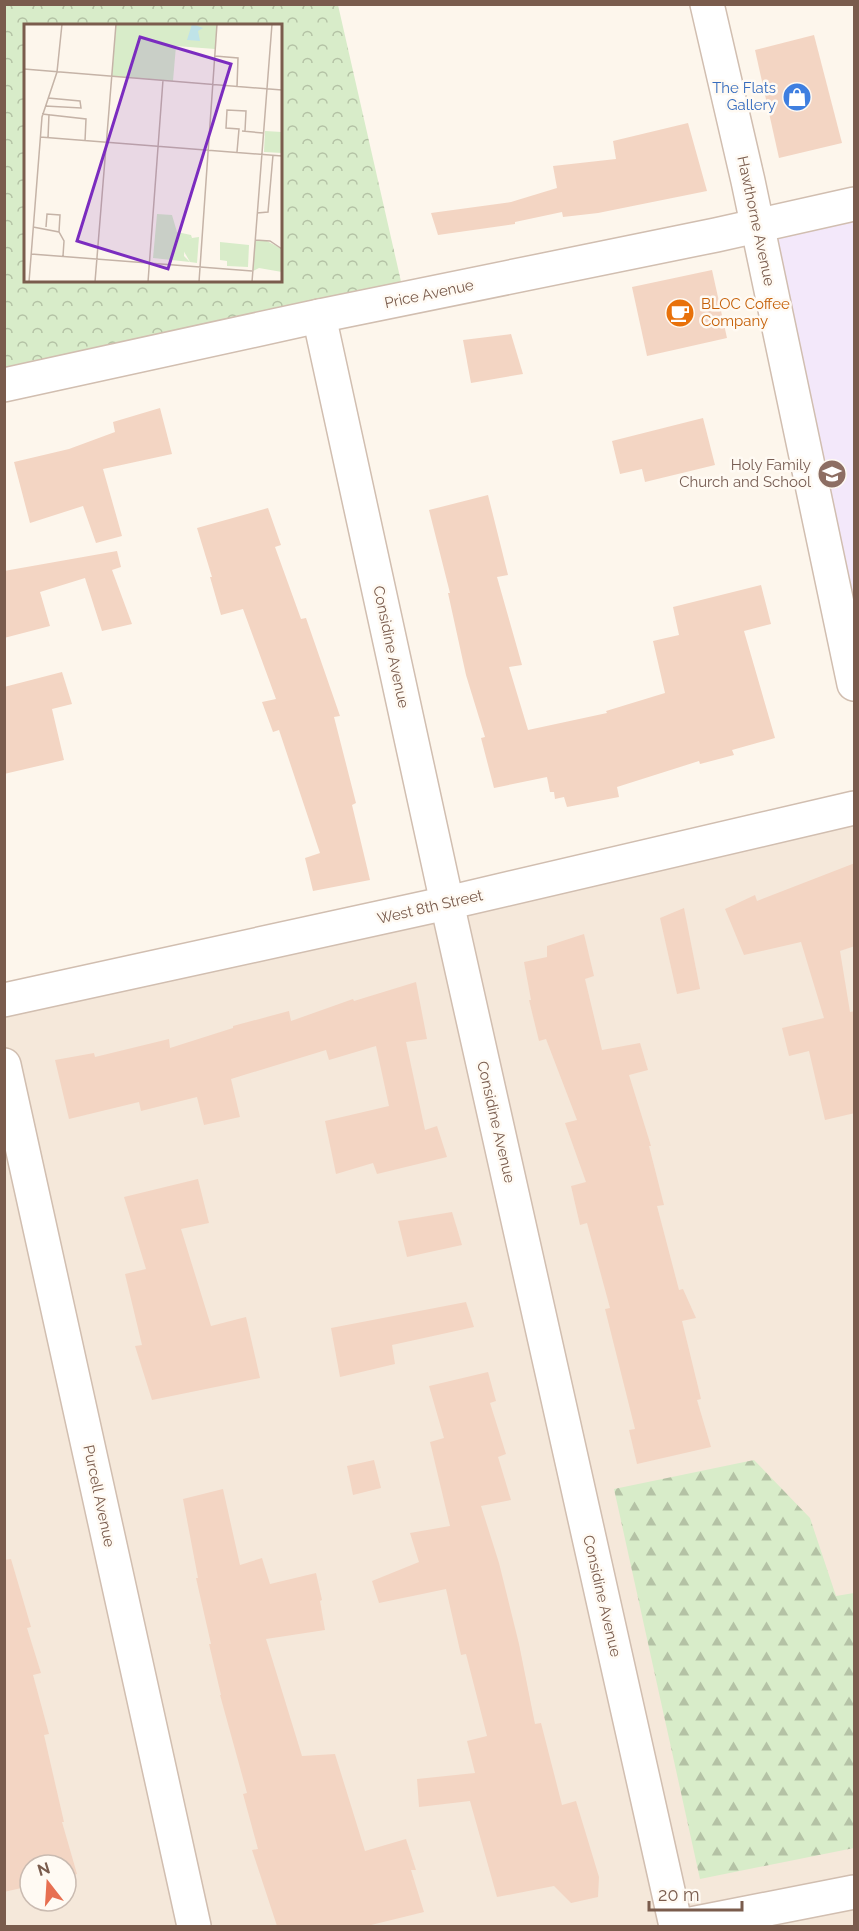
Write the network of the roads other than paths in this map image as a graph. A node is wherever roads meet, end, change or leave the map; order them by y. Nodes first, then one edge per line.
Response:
1 (707, 4) edge
2 (855, 204) edge
3 (757, 226) junction
4 (320, 316) junction
5 (4, 385) edge
6 (855, 684) edge
7 (855, 808) edge
8 (447, 903) junction
9 (4, 1000) edge
10 (4, 1065) edge
11 (855, 1892) edge
12 (194, 1926) edge
13 (676, 1926) edge
14 (681, 1926) edge

1 - 3 street, Hawthorne Avenue
2 - 3 street, Price Avenue
3 - 4 street, Price Avenue
3 - 6 street, Hawthorne Avenue
4 - 5 street, Price Avenue
4 - 8 street, Considine Avenue
7 - 8 street, West 8th Street
8 - 9 street, West 8th Street
8 - 13 street, Considine Avenue
10 - 12 street, Purcell Avenue
11 - 14 street

